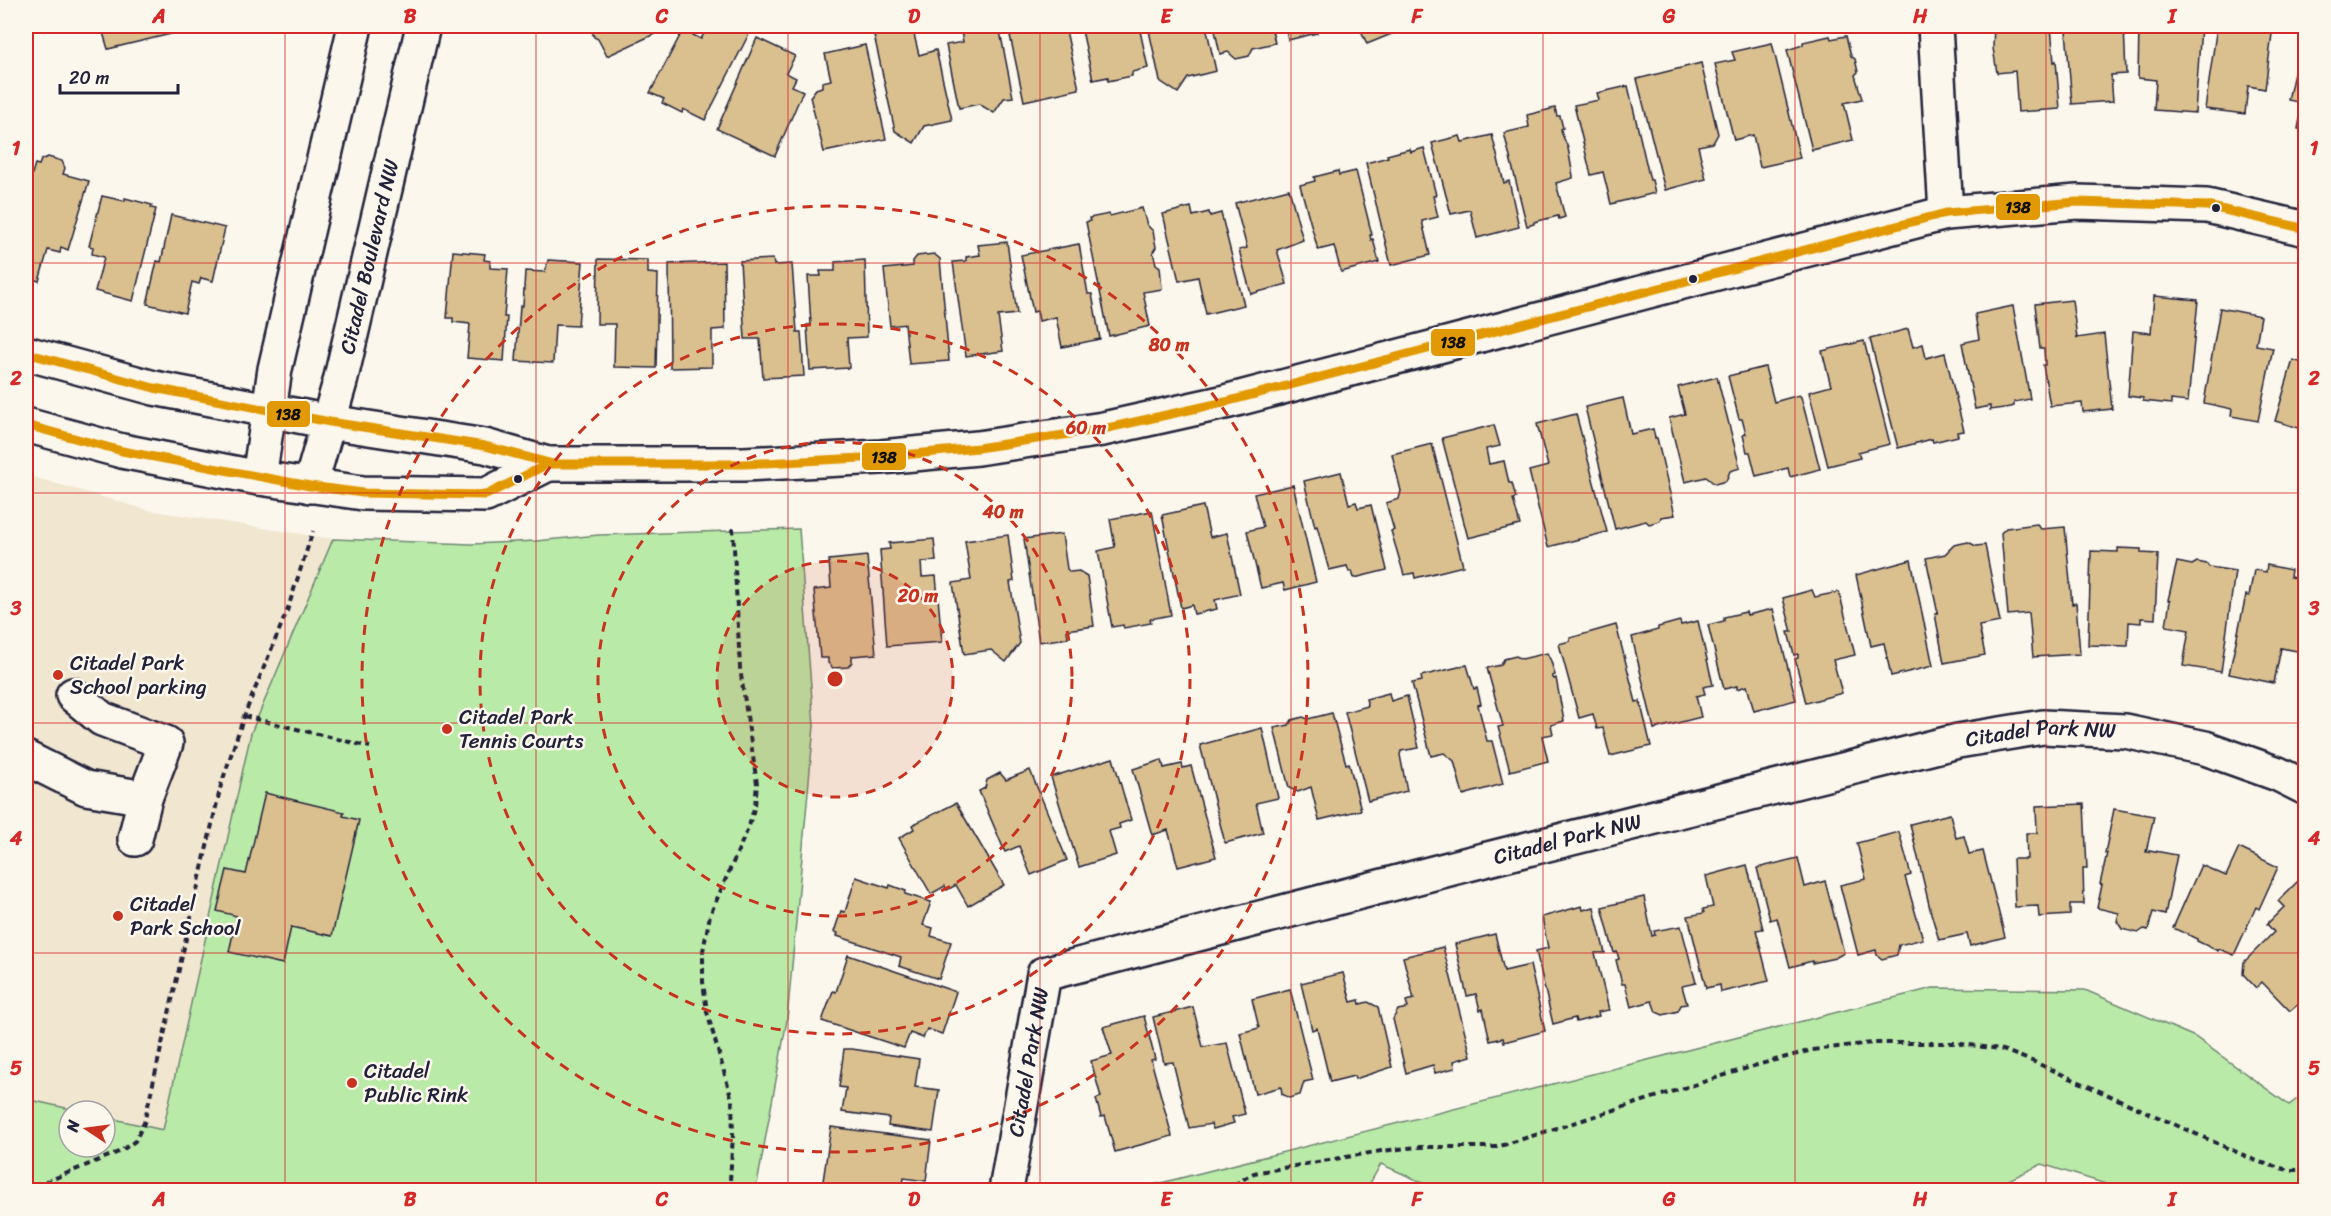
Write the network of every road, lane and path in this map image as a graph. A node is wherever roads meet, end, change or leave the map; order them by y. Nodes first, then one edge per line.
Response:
1 (355, 26) edge
2 (423, 26) edge
3 (1935, 26) edge
4 (1946, 213) junction
5 (2306, 229) edge
6 (26, 353) edge
7 (268, 410) junction
8 (330, 422) junction
9 (26, 425) edge
10 (548, 464) junction
11 (259, 478) junction
12 (310, 486) junction
13 (733, 528) dead end
14 (313, 531) dead end
15 (73, 695) dead end
16 (244, 716) junction
17 (370, 747) dead end
18 (26, 758) edge
19 (2306, 788) edge
20 (146, 798) junction
21 (135, 839) dead end
22 (2306, 1170) edge
23 (26, 1190) edge
24 (727, 1191) edge
25 (1006, 1191) edge
26 (1225, 1191) edge

1 - 7 street
2 - 8 street, Citadel Boulevard NW
3 - 4 street
4 - 5 street
4 - 10 street
6 - 7 street
7 - 8 street
7 - 11 street
8 - 10 street
8 - 12 street, Citadel Boulevard NW
9 - 11 street
10 - 12 street
11 - 12 street
13 - 24 path
14 - 16 path
15 - 20 street
16 - 17 path
16 - 23 path
18 - 20 street
19 - 25 street, Citadel Park NW
20 - 21 street
22 - 26 path

